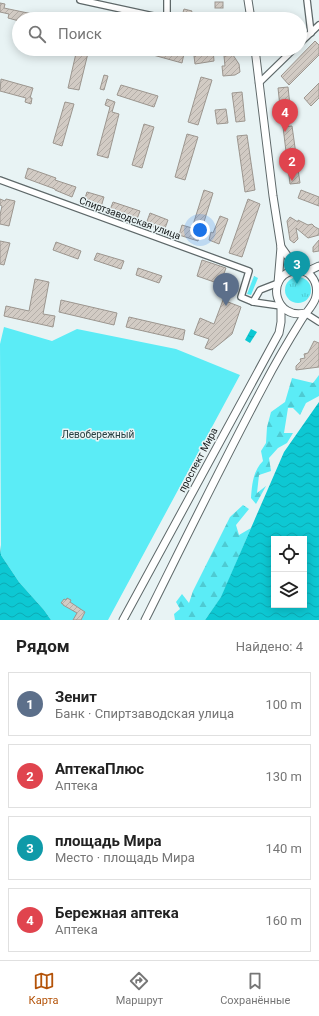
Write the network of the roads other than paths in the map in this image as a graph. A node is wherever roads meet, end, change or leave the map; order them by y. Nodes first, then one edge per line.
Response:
1 (80, 0) edge
2 (167, 0) edge
3 (248, 0) edge
4 (307, 0) edge
5 (135, 12) edge
6 (167, 12) edge
7 (250, 12) edge
8 (319, 25) edge
9 (311, 33) junction
10 (307, 37) edge
11 (256, 56) edge
12 (287, 56) edge
13 (259, 83) junction
14 (0, 180) edge
15 (281, 247) junction
16 (319, 266) edge
17 (302, 271) junction
18 (278, 283) junction
19 (318, 297) edge
20 (253, 302) junction
21 (281, 306) junction
22 (305, 314) junction
23 (319, 322) edge
24 (123, 620) edge
25 (145, 620) edge

1 - 5 street
2 - 6 street
3 - 7 main road
4 - 9 street
8 - 9 street
9 - 10 street
11 - 13 main road
12 - 13 street
13 - 15 main road
14 - 20 street, Спиртзаводская улица
15 - 17 main road
15 - 18 main road
16 - 17 main road
17 - 18 main road
17 - 19 main road
18 - 20 street
18 - 21 main road
19 - 22 main road
20 - 21 street
21 - 22 main road
21 - 24 main road, проспект Мира
22 - 23 street
22 - 25 main road

